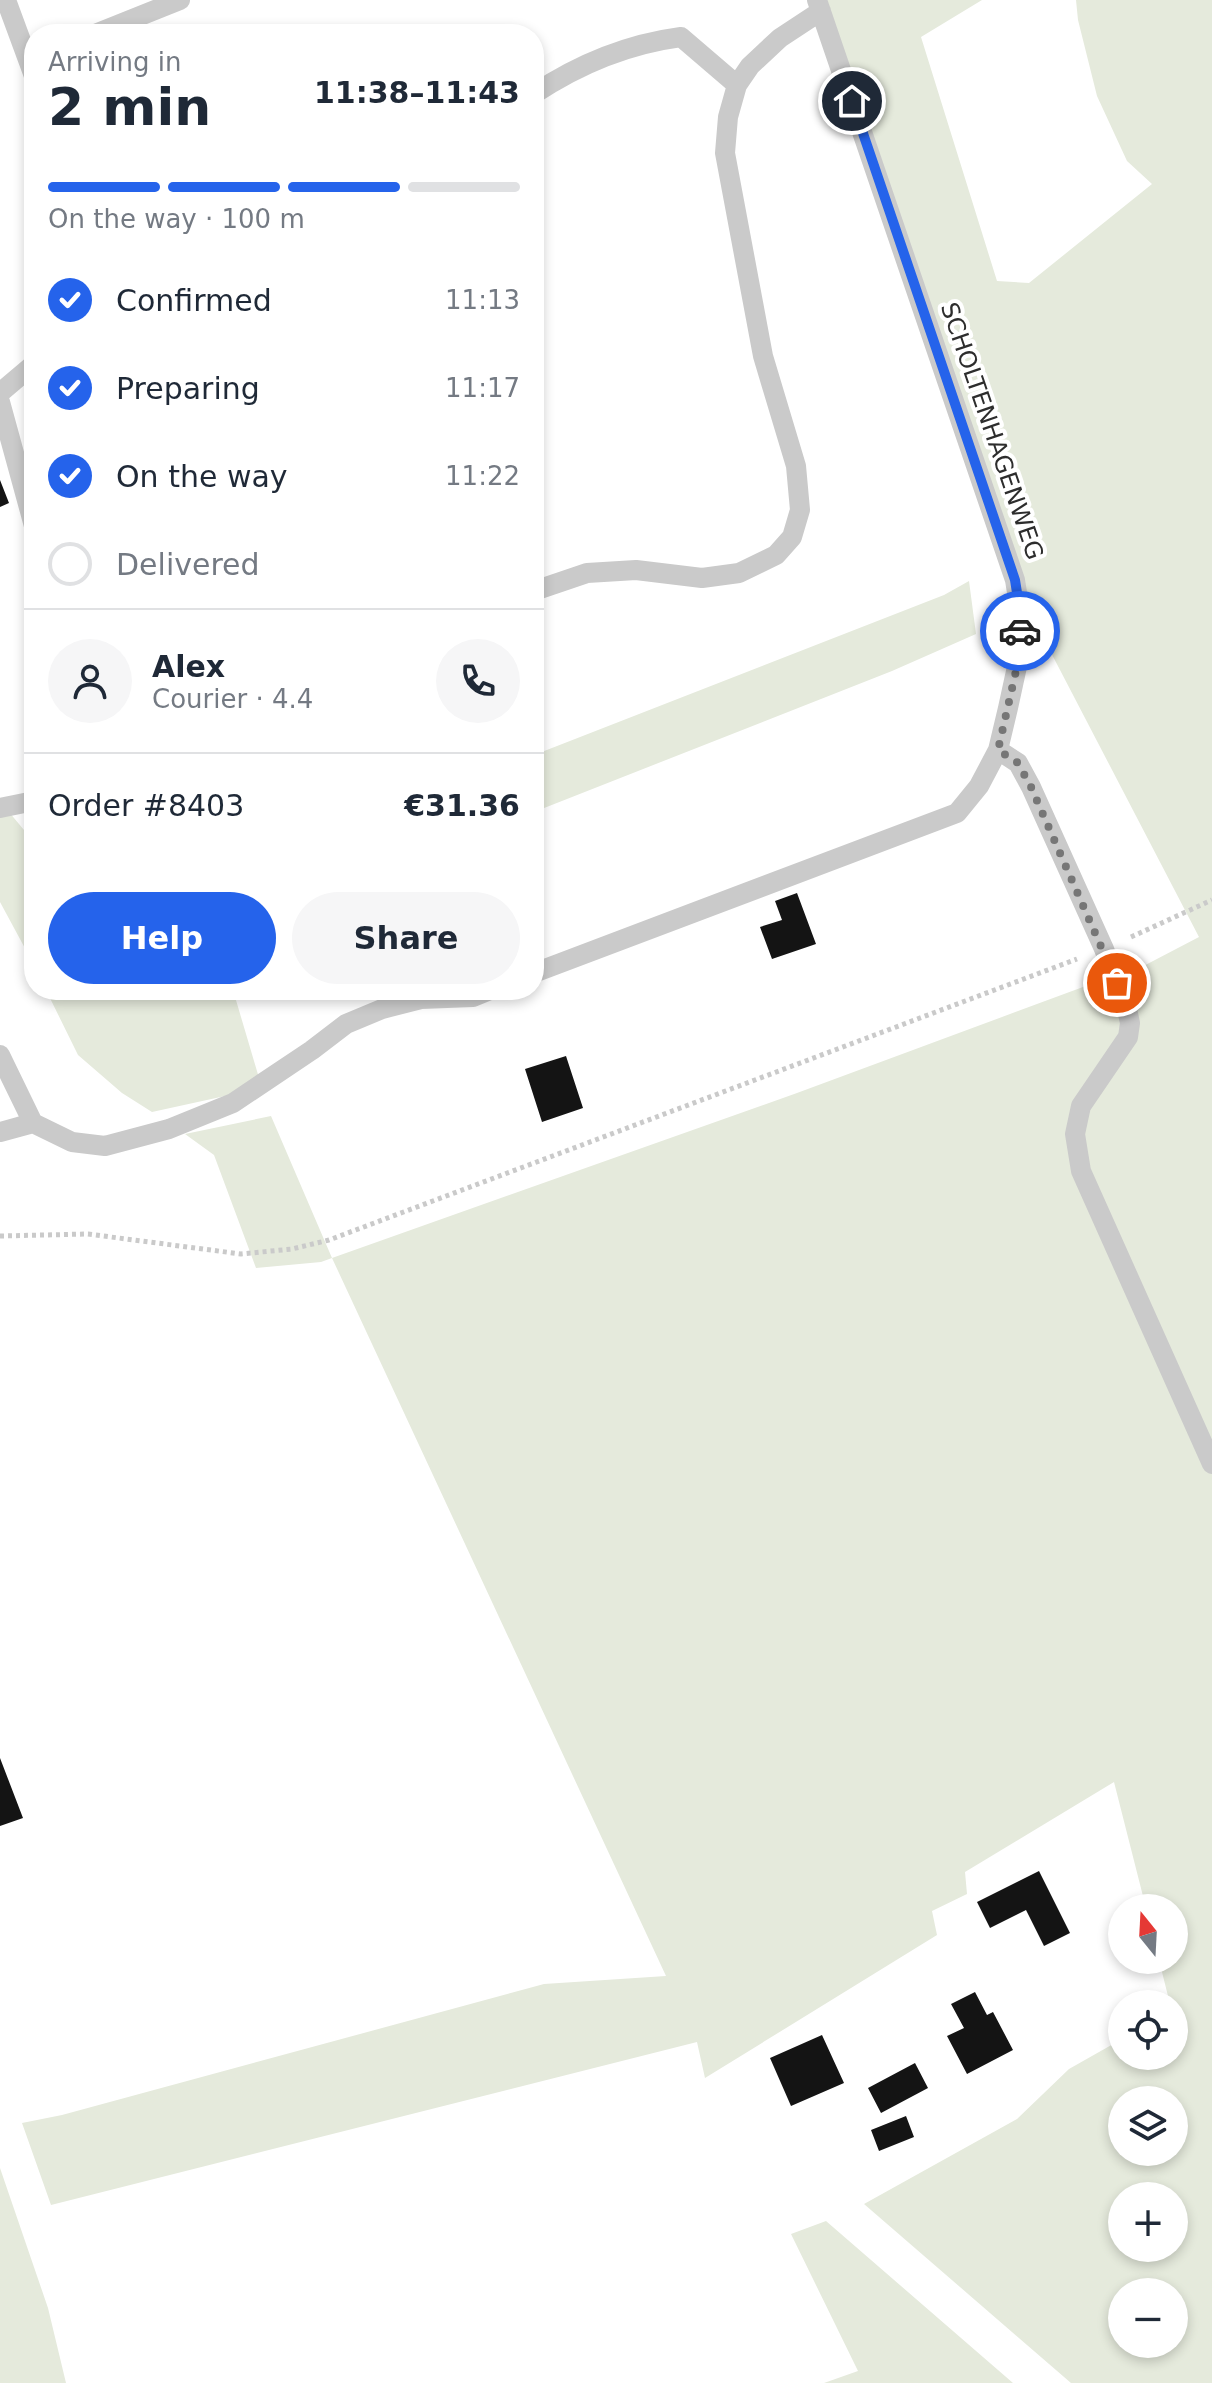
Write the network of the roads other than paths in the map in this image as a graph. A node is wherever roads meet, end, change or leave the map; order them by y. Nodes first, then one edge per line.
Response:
1 (6, 0) edge
2 (180, 0) edge
3 (819, 6) edge
4 (120, 24) edge
5 (24, 44) edge
6 (737, 85) junction
7 (544, 88) edge
8 (24, 373) edge
9 (0, 393) edge
10 (0, 402) edge
11 (24, 490) edge
12 (544, 588) edge
13 (998, 750) junction
14 (24, 803) edge
15 (0, 808) edge
16 (544, 969) edge
17 (417, 1000) edge
18 (0, 1055) edge
19 (33, 1123) junction
20 (0, 1132) edge
21 (1212, 1464) edge

1 - 5 lane
2 - 4 lane
3 - 6 lane
3 - 13 lane, SCHOLTENHAGENWEG
6 - 7 lane
6 - 12 lane
8 - 9 lane
10 - 11 lane
13 - 16 lane, SCHOLTENHAGENWEG
13 - 21 lane
14 - 15 lane
17 - 19 lane
18 - 19 lane
19 - 20 lane

